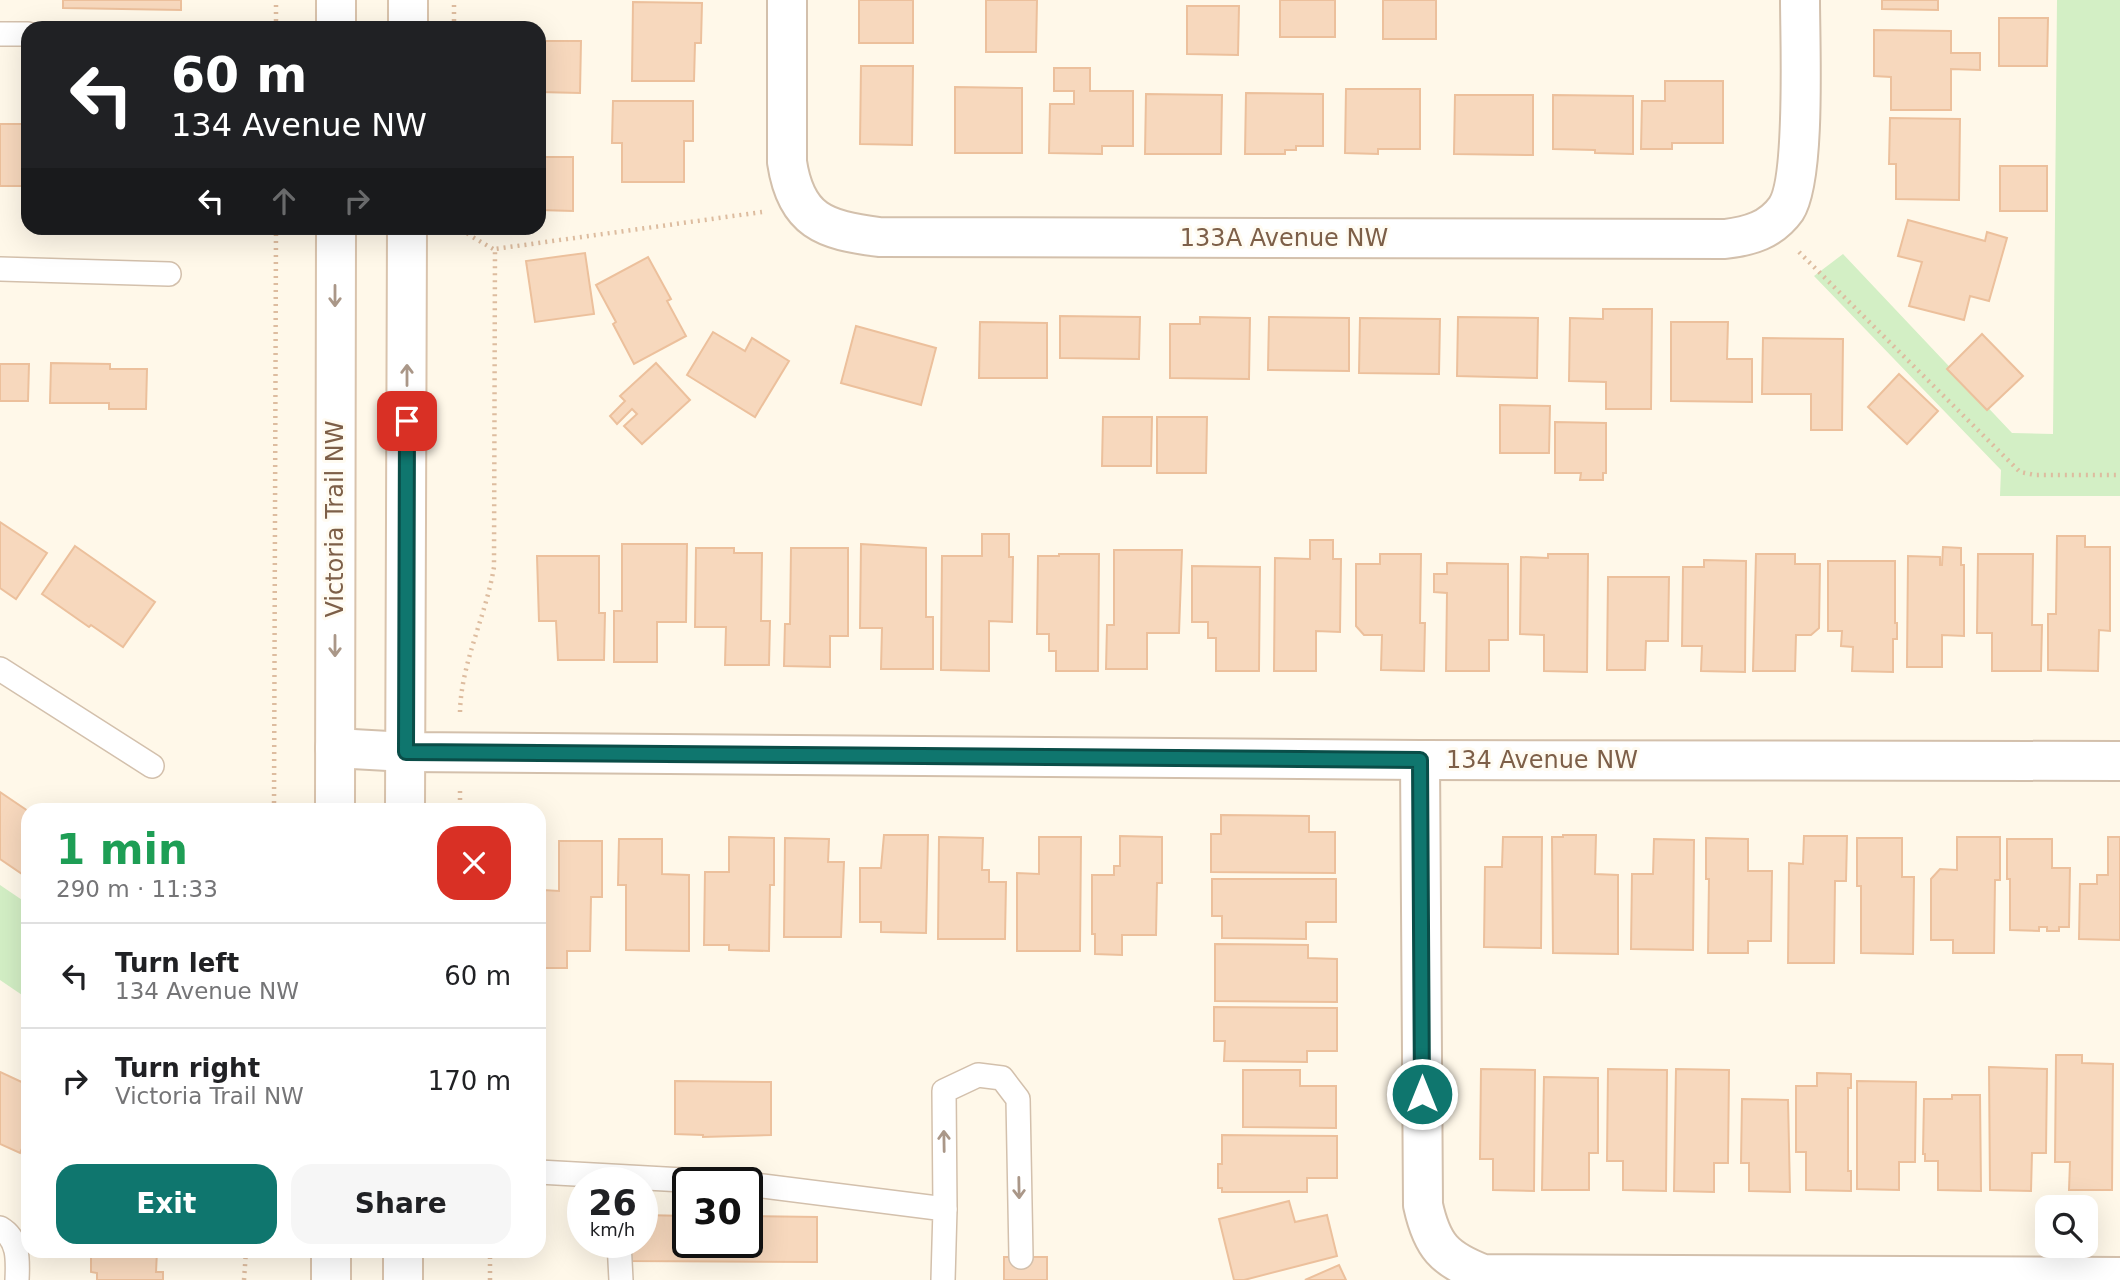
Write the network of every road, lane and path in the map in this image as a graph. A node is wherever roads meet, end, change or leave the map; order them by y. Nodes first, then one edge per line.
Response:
1 (276, 0) edge
2 (336, 0) edge
3 (408, 0) edge
4 (454, 0) edge
5 (787, 0) edge
6 (1800, 0) edge
7 (276, 21) edge
8 (336, 21) edge
9 (408, 21) edge
10 (454, 21) edge
11 (0, 34) edge
12 (21, 34) edge
13 (801, 206) junction
14 (1772, 224) junction
15 (275, 235) edge
16 (336, 235) edge
17 (407, 235) edge
18 (469, 235) edge
19 (495, 250) junction
20 (0, 270) edge
21 (169, 274) dead end
22 (2120, 475) edge
23 (0, 669) edge
24 (335, 748) junction
25 (406, 752) junction
26 (459, 752) junction
27 (1420, 760) junction
28 (2120, 761) edge
29 (152, 766) dead end
30 (274, 803) edge
31 (335, 803) edge
32 (405, 803) edge
33 (546, 1173) edge
34 (567, 1175) edge
35 (763, 1186) edge
36 (945, 1209) junction
37 (0, 1227) edge
38 (1021, 1257) dead end
39 (246, 1258) edge
40 (331, 1258) edge
41 (403, 1258) edge
42 (490, 1258) edge
43 (620, 1258) edge
44 (2120, 1277) edge
45 (1936, 1278) edge
46 (18, 1280) edge
47 (244, 1280) edge
48 (331, 1280) edge
49 (403, 1280) edge
50 (490, 1280) edge
51 (621, 1280) edge
52 (943, 1280) edge

1 - 7 path
2 - 8 street
3 - 9 street
4 - 10 path
5 - 13 street
6 - 14 street
11 - 12 lane
13 - 14 street, 133A Avenue NW
13 - 19 path
14 - 22 path
15 - 30 path
16 -> 24 street, Victoria Trail NW
25 -> 17 street
18 - 19 path
19 - 26 path
20 - 21 lane
23 - 29 lane
24 - 25 street, 134 Avenue NW
24 - 31 street, Victoria Trail NW
25 - 26 street, 134 Avenue NW
25 - 32 street
26 - 27 street, 134 Avenue NW
27 - 28 street, 134 Avenue NW
27 - 45 street
33 - 34 lane
35 - 36 lane
36 -> 38 lane
36 - 52 lane
37 - 46 lane
39 - 47 path
40 - 48 street
41 - 49 street
42 - 50 path
43 - 51 lane
44 - 45 street

